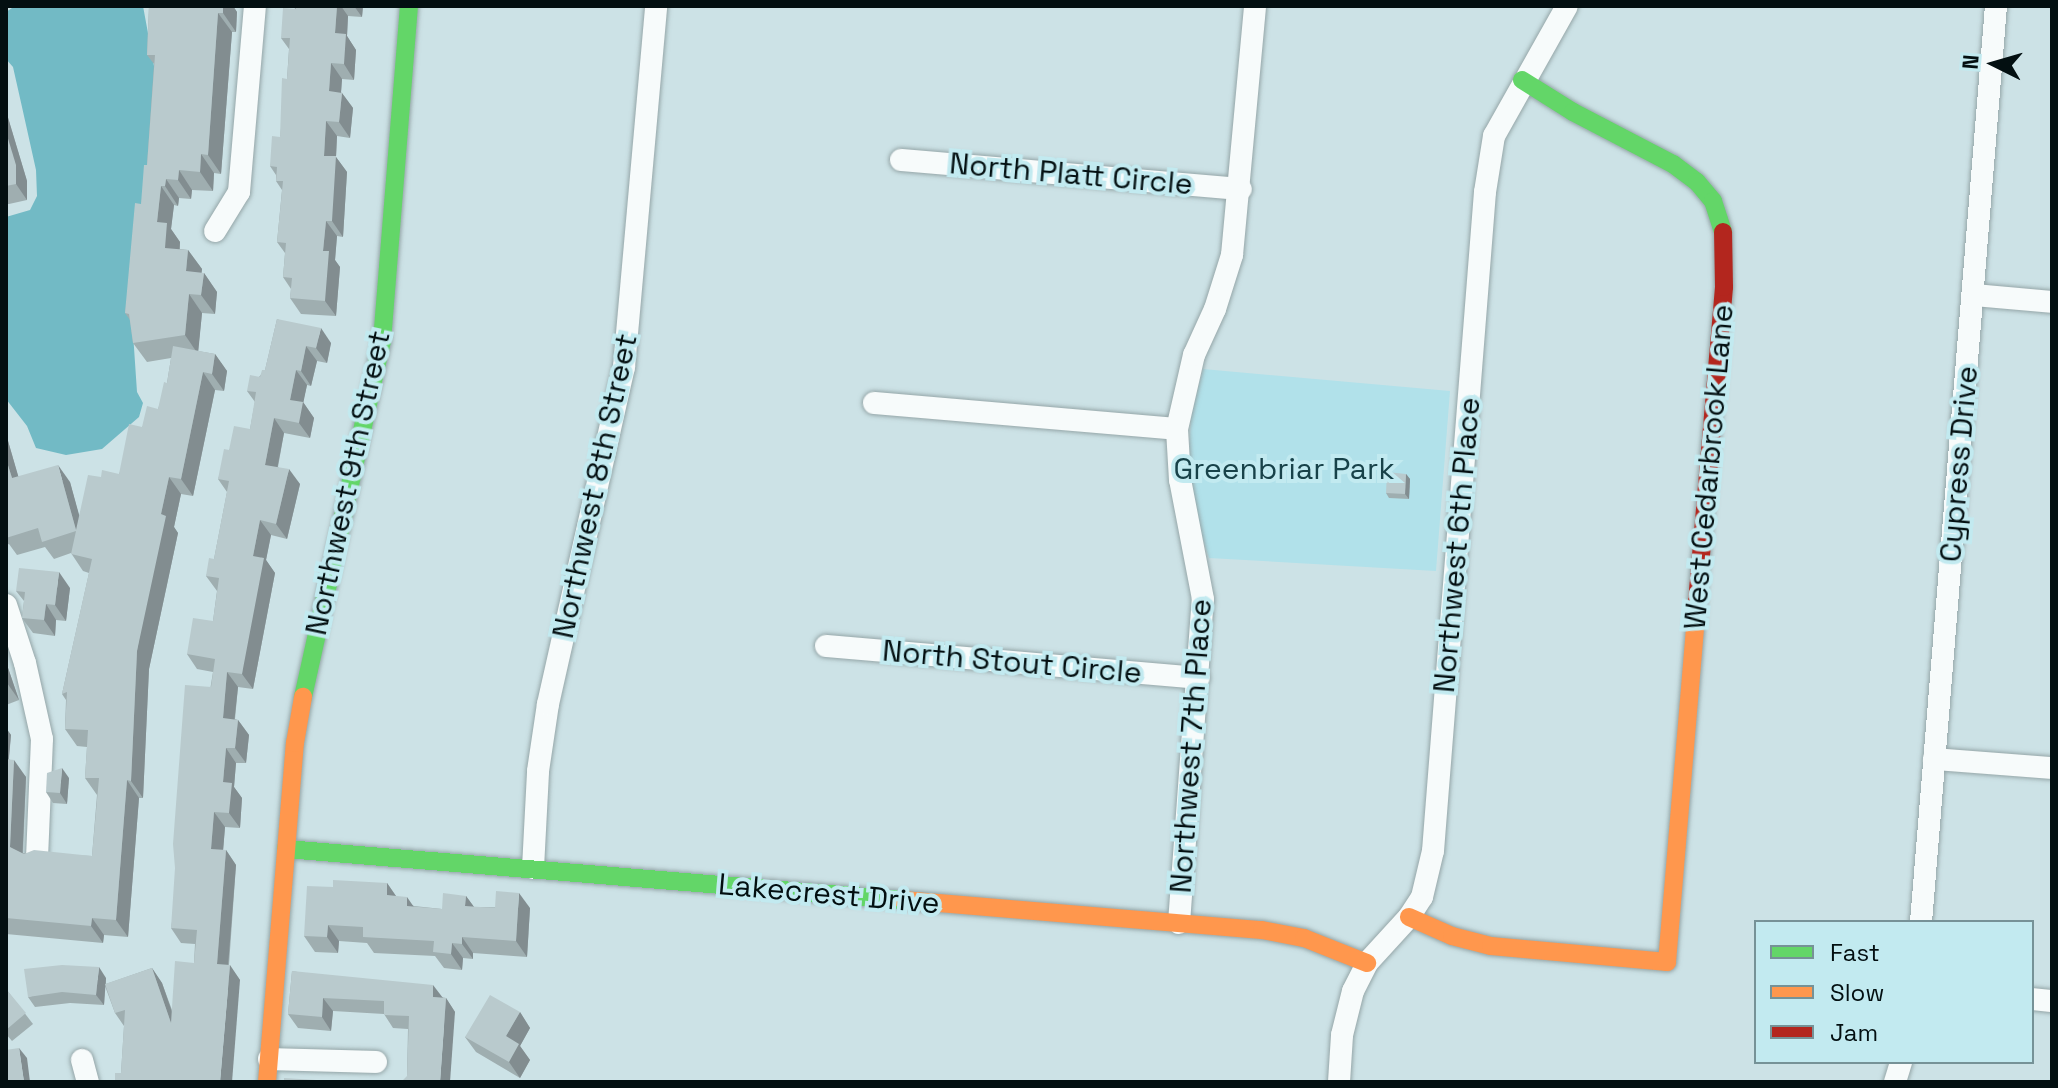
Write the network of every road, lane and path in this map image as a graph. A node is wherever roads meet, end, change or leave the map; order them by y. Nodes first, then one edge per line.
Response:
1 (255, 6) edge
2 (409, 6) edge
3 (656, 6) edge
4 (1255, 6) edge
5 (1567, 6) edge
6 (1996, 6) edge
7 (1522, 80) junction
8 (901, 160) dead end
9 (1241, 189) junction
10 (215, 231) dead end
11 (1974, 295) junction
12 (2052, 302) edge
13 (874, 403) dead end
14 (1177, 429) junction
15 (6, 605) edge
16 (826, 646) dead end
17 (1199, 678) junction
18 (1934, 759) junction
19 (2052, 768) edge
20 (286, 849) junction
21 (37, 857) edge
22 (533, 868) junction
23 (1409, 917) junction
24 (1921, 920) edge
25 (1179, 923) junction
26 (1367, 963) junction
27 (269, 1059) junction
28 (376, 1062) dead end
29 (1340, 1080) edge
30 (267, 1082) edge

1 - 10 street
2 - 20 street, Northwest 9th Street
3 - 22 street, Northwest 8th Street
4 - 9 street, Northwest 7th Place
5 - 7 street, Northwest 6th Place
6 - 11 street, Cypress Drive
7 - 23 street, Northwest 6th Place
7 - 23 street, West Cedarbrook Lane
8 - 9 street, North Platt Circle
9 - 14 street, Northwest 7th Place
11 - 12 street
11 - 18 street, Cypress Drive
13 - 14 street
14 - 17 street, Northwest 7th Place
15 - 21 street
16 - 17 street, North Stout Circle
17 - 25 street, Northwest 7th Place
18 - 19 street
18 - 24 street, Cypress Drive
20 - 22 street, Lakecrest Drive
20 - 27 street, Northwest 9th Street
22 - 25 street, Lakecrest Drive
23 - 26 street, Northwest 6th Place
25 - 26 street, Lakecrest Drive
26 - 29 street, Northwest 6th Place
27 - 28 street
27 - 30 street, Northwest 9th Street

